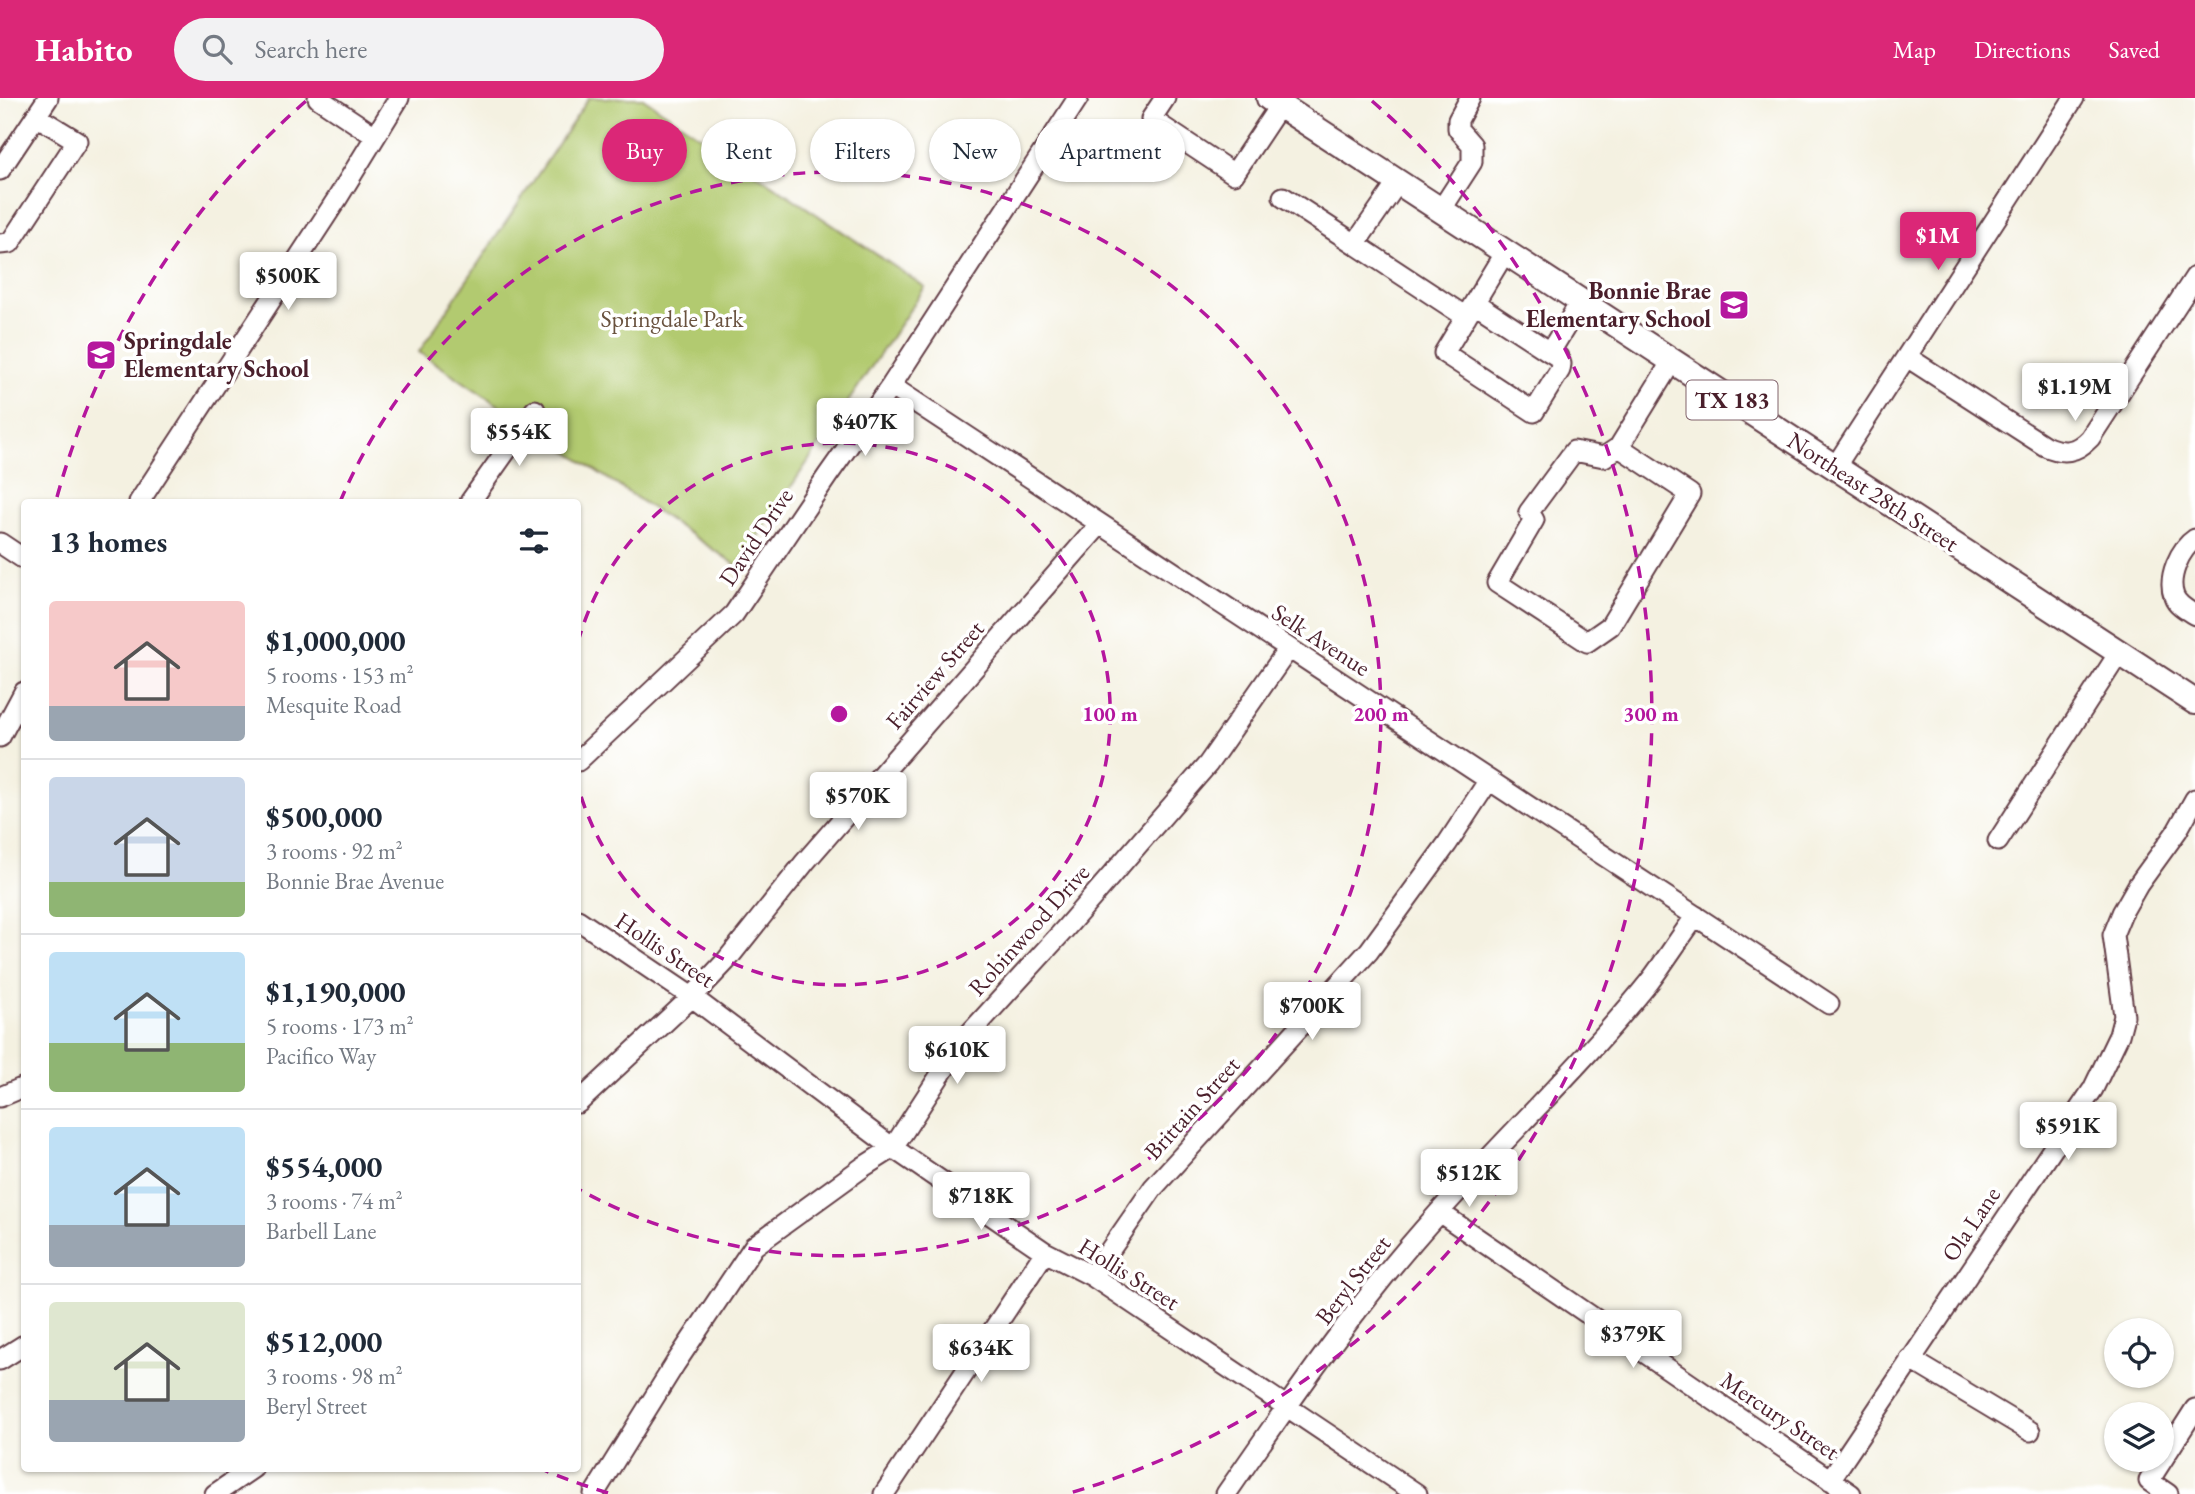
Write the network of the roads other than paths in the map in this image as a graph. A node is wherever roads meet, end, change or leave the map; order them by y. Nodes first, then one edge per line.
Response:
1 (48, 98) edge
2 (318, 98) edge
3 (399, 98) edge
4 (1078, 98) edge
5 (1165, 98) edge
6 (1470, 98) edge
7 (2074, 98) edge
8 (1275, 102) edge
9 (36, 116) junction
10 (375, 135) junction
11 (0, 170) edge
12 (1398, 182) junction
13 (1283, 197) dead end
14 (1441, 210) junction
15 (0, 244) edge
16 (1355, 244) junction
17 (1505, 252) junction
18 (2195, 277) edge
19 (1581, 302) junction
20 (1470, 310) junction
21 (1550, 352) junction
22 (1907, 357) junction
23 (1672, 361) junction
24 (891, 386) junction
25 (535, 410) dead end
26 (1619, 447) junction
27 (1835, 467) junction
28 (141, 499) edge
29 (472, 499) edge
30 (1100, 524) junction
31 (2195, 539) edge
32 (0, 543) edge
33 (21, 557) edge
34 (2195, 615) edge
35 (1289, 648) junction
36 (2119, 653) junction
37 (21, 698) edge
38 (2195, 702) edge
39 (0, 737) edge
40 (581, 758) edge
41 (1489, 780) junction
42 (2195, 799) edge
43 (1998, 841) dead end
44 (1696, 916) junction
45 (581, 922) edge
46 (692, 997) junction
47 (1829, 1004) dead end
48 (21, 1088) edge
49 (0, 1097) edge
50 (581, 1100) edge
51 (893, 1148) junction
52 (1438, 1213) junction
53 (1045, 1252) junction
54 (1092, 1276) junction
55 (21, 1347) edge
56 (1910, 1359) junction
57 (0, 1360) edge
58 (1287, 1406) junction
59 (2195, 1409) edge
60 (2030, 1431) dead end
61 (247, 1472) edge
62 (1830, 1480) junction
63 (215, 1494) edge
64 (594, 1494) edge
65 (884, 1494) edge
66 (1226, 1494) edge
67 (1417, 1494) edge
68 (1851, 1494) edge
69 (2168, 1494) edge

1 - 9 street
2 - 10 street
3 - 10 street
4 - 24 street, David Drive
5 - 8 street
6 - 14 street
7 - 22 street
8 - 12 main road, Northeast 28th Street / TX 183
9 - 11 street
9 - 15 street
10 - 28 street
12 - 14 main road, Northeast 28th Street / TX 183
12 - 16 street
13 - 16 street
14 - 17 main road, Northeast 28th Street / TX 183
16 - 20 street
17 - 19 main road, Northeast 28th Street / TX 183
17 - 20 street
18 - 22 street
19 - 21 street
19 - 23 main road, Northeast 28th Street / TX 183
20 - 21 street
20 - 21 street
22 - 27 street
23 - 26 street
23 - 27 main road, Northeast 28th Street / TX 183
24 - 30 street, Selk Avenue
24 - 40 street, David Drive
25 - 29 street
26 - 26 street
27 - 36 main road, Northeast 28th Street / TX 183
30 - 35 street, Selk Avenue
30 - 46 street, Fairview Street
31 - 34 street
32 - 33 street
35 - 41 street, Selk Avenue
35 - 51 street, Robinwood Drive
36 - 38 main road, Northeast 28th Street / TX 183
36 - 43 street
37 - 39 street
41 - 44 street, Selk Avenue
41 - 54 street, Brittain Street
42 - 56 street, Ola Lane
44 - 47 street, Selk Avenue
44 - 52 street, Beryl Street
45 - 46 street, Hollis Street
46 - 50 street, Fairview Street
46 - 51 street, Hollis Street
48 - 49 street
51 - 53 street, Hollis Street
51 - 64 street, Robinwood Drive
52 - 58 street, Beryl Street
52 - 62 street, Mercury Street
53 - 54 street, Hollis Street
53 - 65 street
54 - 58 street, Hollis Street
55 - 57 street
56 - 60 street
56 - 62 street, Ola Lane
58 - 66 street, Beryl Street
58 - 67 street, Hollis Street
59 - 69 street
61 - 63 street
62 - 68 street, Mercury Street

